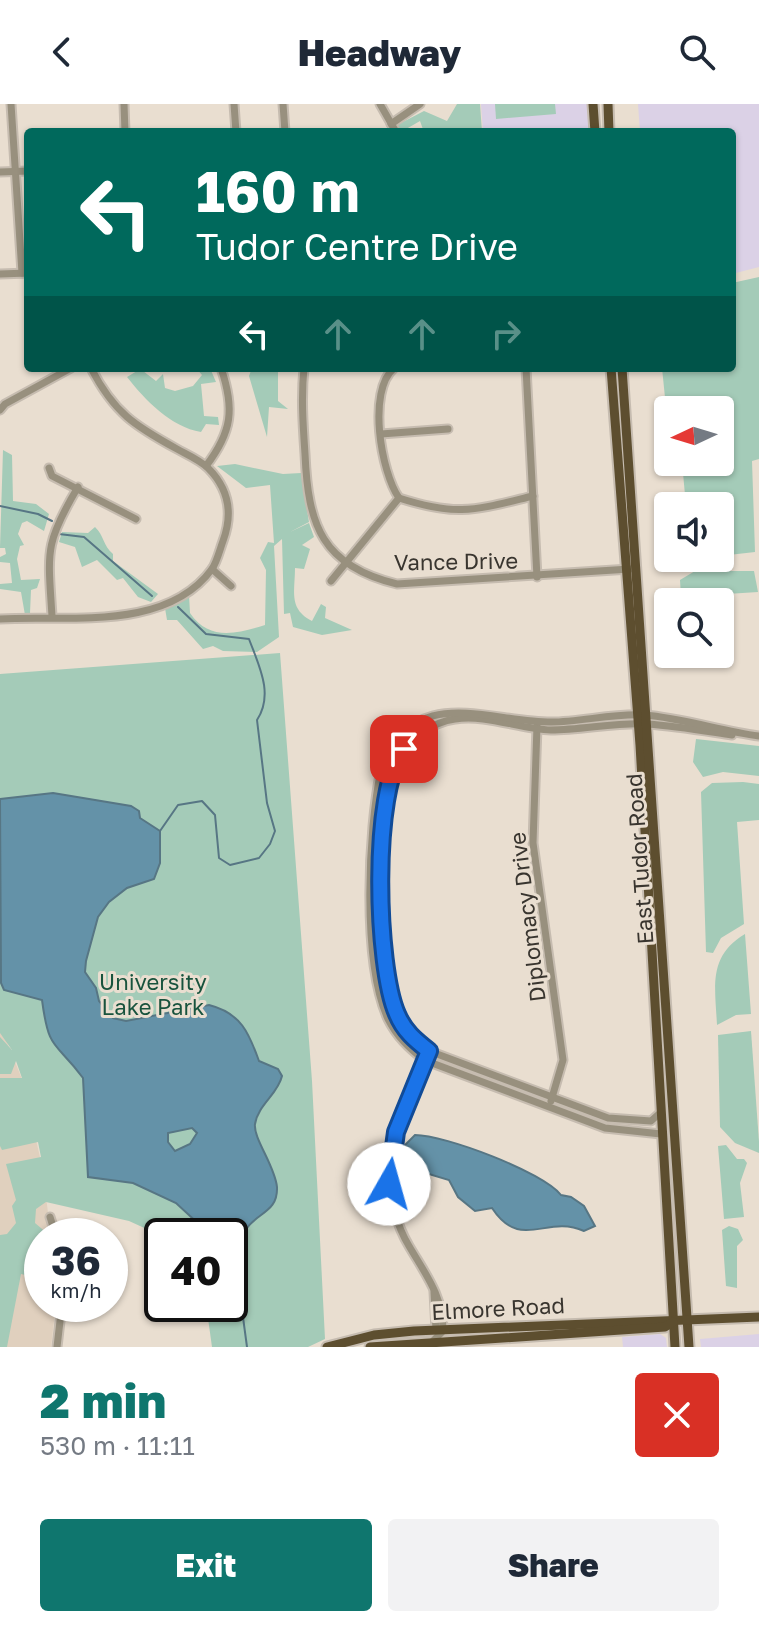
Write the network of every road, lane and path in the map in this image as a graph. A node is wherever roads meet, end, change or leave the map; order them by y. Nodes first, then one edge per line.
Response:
1 (11, 104) edge
2 (124, 104) edge
3 (234, 104) edge
4 (283, 104) edge
5 (380, 104) edge
6 (420, 104) edge
7 (593, 104) edge
8 (608, 104) edge
9 (125, 128) edge
10 (236, 128) edge
11 (285, 128) edge
12 (394, 128) edge
13 (595, 128) edge
14 (609, 128) edge
15 (15, 171) junction
16 (24, 171) edge
17 (0, 172) edge
18 (24, 263) edge
19 (24, 273) edge
20 (0, 274) edge
21 (64, 372) edge
22 (93, 372) edge
23 (222, 372) edge
24 (304, 372) edge
25 (392, 372) edge
26 (526, 372) edge
27 (611, 372) edge
28 (622, 372) edge
29 (0, 410) edge
30 (448, 429) dead end
31 (381, 434) junction
32 (206, 466) junction
33 (49, 468) dead end
34 (78, 487) junction
35 (533, 496) junction
36 (399, 498) junction
37 (136, 519) dead end
38 (345, 564) junction
39 (212, 569) junction
40 (631, 569) junction
41 (537, 577) junction
42 (331, 581) dead end
43 (231, 586) dead end
44 (52, 616) junction
45 (0, 619) edge
46 (642, 720) junction
47 (537, 725) junction
48 (759, 736) edge
49 (429, 1051) junction
50 (424, 1060) junction
51 (552, 1097) junction
52 (549, 1107) junction
53 (660, 1113) junction
54 (661, 1134) junction
55 (759, 1317) edge
56 (60, 1322) edge
57 (673, 1322) junction
58 (687, 1322) junction
59 (513, 1325) junction
60 (440, 1330) junction
61 (432, 1342) junction
62 (514, 1343) edge
63 (57, 1347) edge
64 (327, 1347) edge
65 (370, 1347) edge
66 (675, 1347) edge
67 (689, 1347) edge

1 - 15 street
2 - 9 street
3 - 10 street
4 - 11 street
5 - 12 street
6 - 12 street
7 - 13 main road
8 - 14 main road
15 - 16 street
15 - 17 street
15 - 18 street
19 - 20 street
21 - 29 street
22 - 32 street
23 - 32 street
24 - 38 street, Vance Drive
25 - 31 street
26 - 35 street
27 - 40 main road, East Tudor Road
28 - 40 main road, East Tudor Road
30 - 31 street
31 - 36 street
32 - 39 street
33 - 34 street
34 - 37 street
34 - 44 street
35 - 36 street
35 - 41 street
36 - 38 street
38 - 41 street, Vance Drive
38 - 42 street
39 - 43 street
39 - 44 street
40 - 41 street, Vance Drive
40 - 46 main road, East Tudor Road
44 - 45 street
46 - 47 street
46 - 48 street
46 - 53 main road, East Tudor Road
46 - 58 main road, East Tudor Road
47 - 49 street
47 - 50 street
47 - 51 street, Diplomacy Drive
49 - 50 street
49 - 51 street
50 - 52 street
50 - 60 street
51 - 52 street, Diplomacy Drive
51 - 53 street
52 - 54 street
53 - 54 main road, East Tudor Road
54 - 57 main road, East Tudor Road
55 - 58 main road, Elmore Road
56 - 63 street
57 - 58 main road, Elmore Road
57 - 59 main road, Elmore Road
57 - 62 main road, Elmore Road
57 - 66 main road, East Tudor Road
58 - 67 main road, East Tudor Road
59 - 60 main road, Elmore Road
59 - 62 street
60 - 61 street
60 - 64 main road, Elmore Road
61 - 62 main road, Elmore Road
61 - 65 main road, Elmore Road

